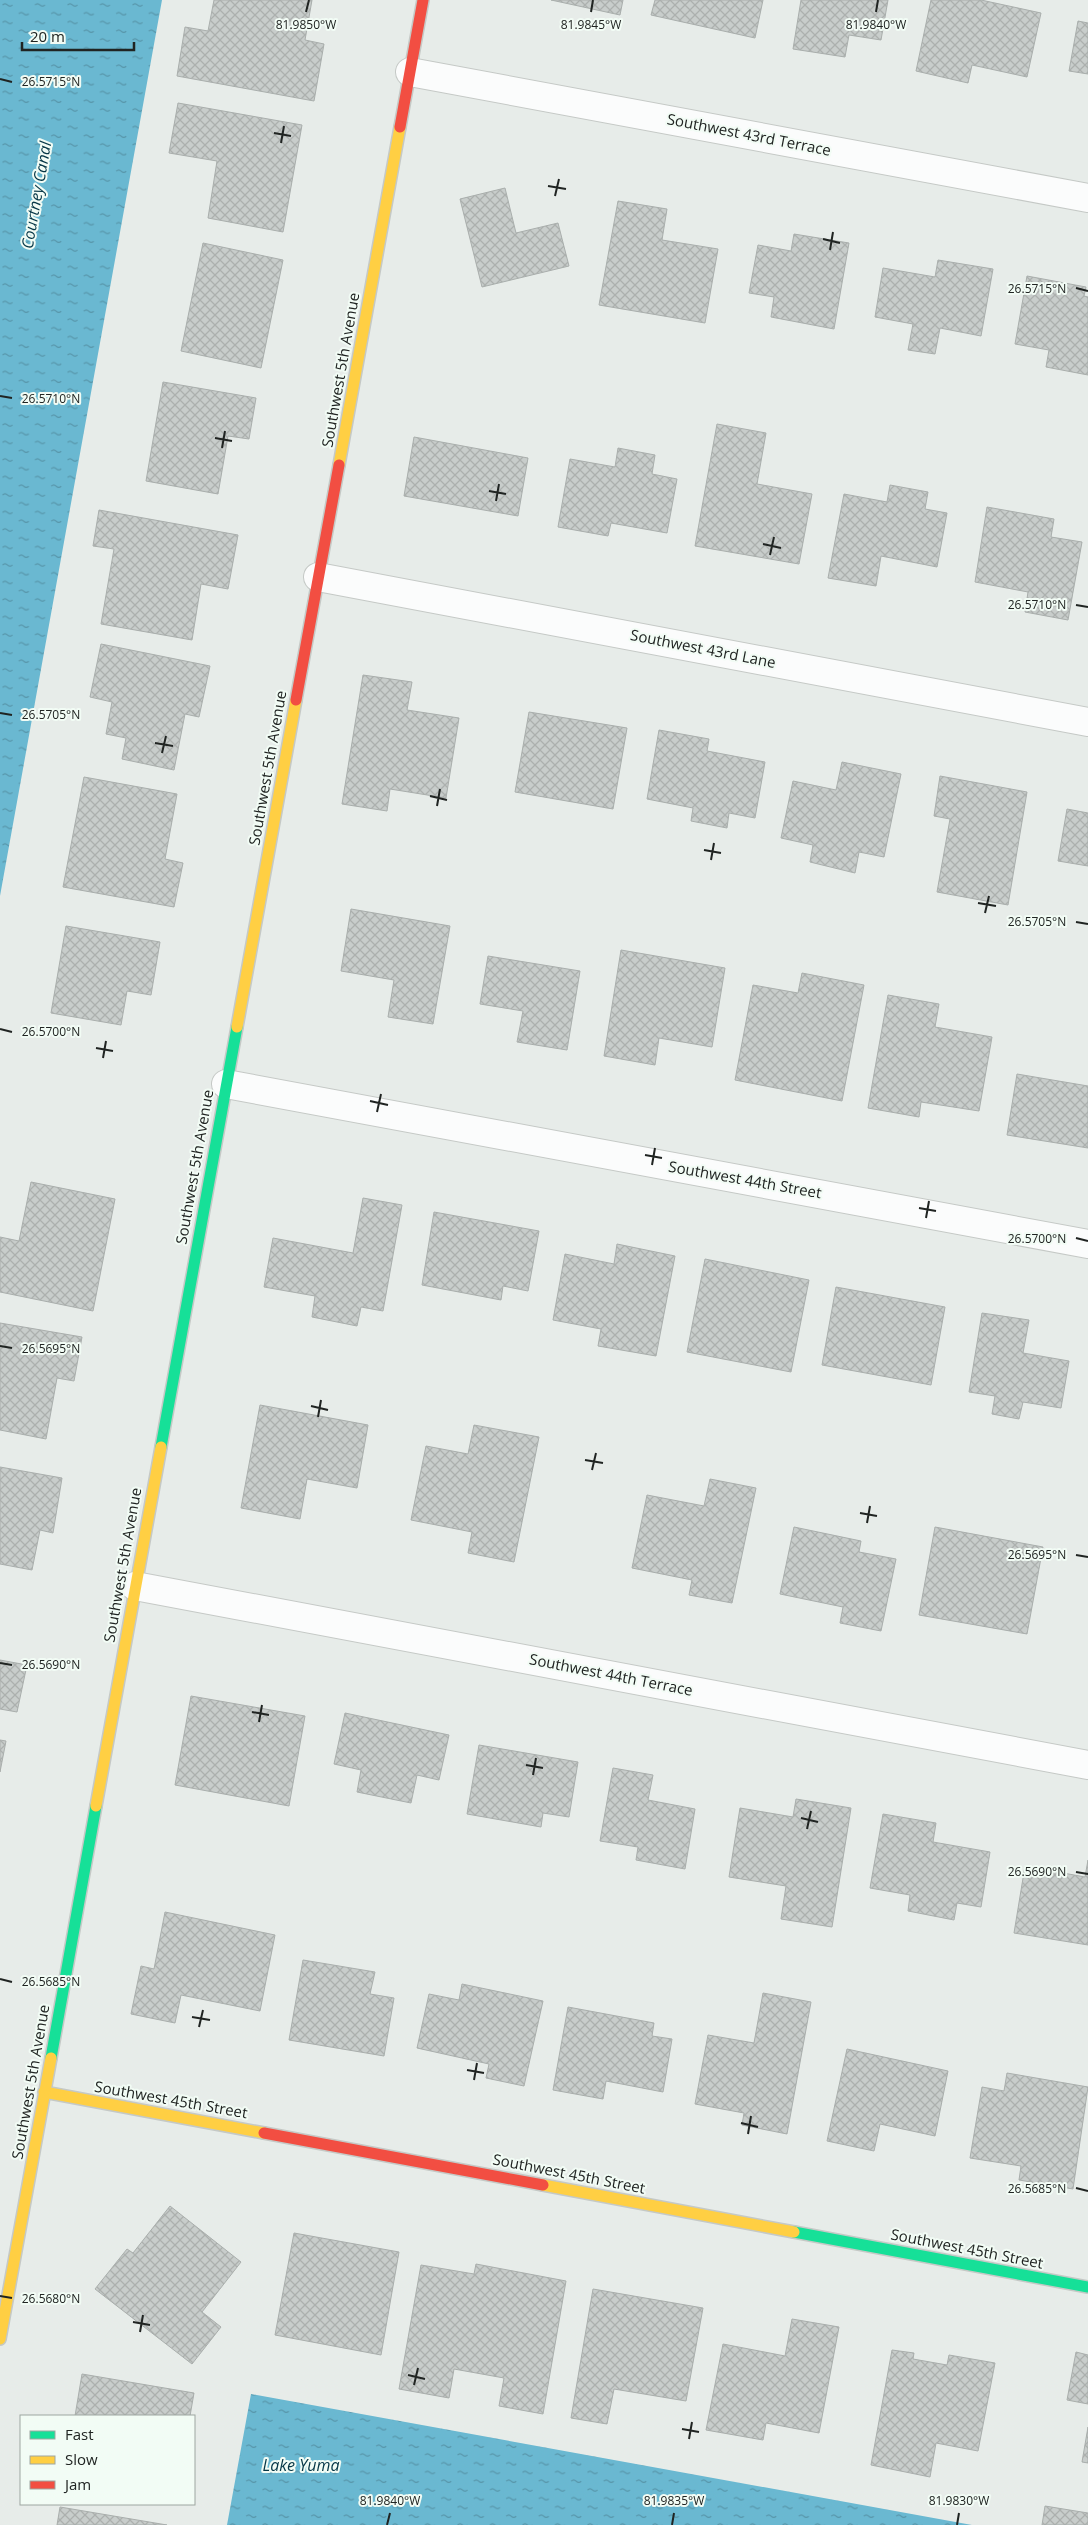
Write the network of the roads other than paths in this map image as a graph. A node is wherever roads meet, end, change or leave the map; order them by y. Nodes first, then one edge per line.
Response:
1 (423, 0) edge
2 (410, 72) junction
3 (1088, 198) edge
4 (318, 577) junction
5 (1088, 722) edge
6 (226, 1084) junction
7 (1088, 1244) edge
8 (135, 1586) junction
9 (1088, 1765) edge
10 (44, 2092) junction
11 (1088, 2287) edge
12 (0, 2339) edge

1 - 2 street, Southwest 5th Avenue
2 - 3 street, Southwest 43rd Terrace
2 - 4 street, Southwest 5th Avenue
4 - 5 street, Southwest 43rd Lane
4 - 6 street, Southwest 5th Avenue
6 - 7 street, Southwest 44th Street
6 - 8 street, Southwest 5th Avenue
8 - 9 street, Southwest 44th Terrace
8 - 10 street, Southwest 5th Avenue
10 - 11 street, Southwest 45th Street
10 - 12 street, Southwest 5th Avenue

